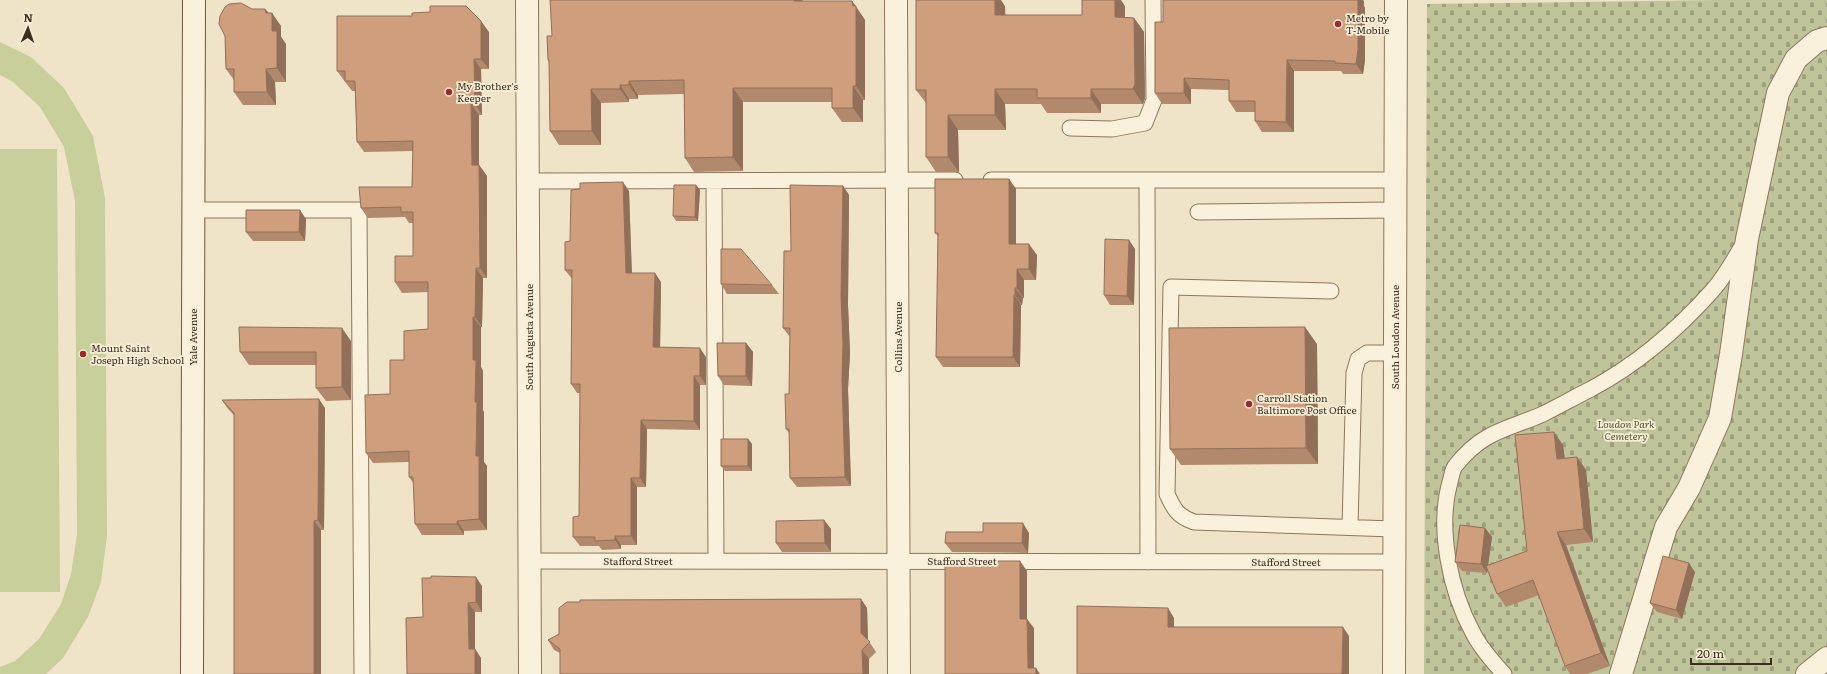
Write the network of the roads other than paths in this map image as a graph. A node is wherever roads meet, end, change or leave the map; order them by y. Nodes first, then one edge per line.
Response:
1 (194, 0) edge
2 (527, 0) edge
3 (896, 0) edge
4 (1153, 0) edge
5 (1396, 0) edge
6 (1827, 38) edge
7 (1070, 128) dead end
8 (1147, 180) junction
9 (1396, 180) junction
10 (528, 181) junction
11 (714, 181) junction
12 (897, 181) junction
13 (194, 210) junction
14 (1395, 210) junction
15 (1198, 212) dead end
16 (1747, 239) junction
17 (1331, 291) dead end
18 (1395, 353) junction
19 (1350, 527) junction
20 (1393, 529) junction
21 (530, 561) junction
22 (716, 561) junction
23 (899, 561) junction
24 (1148, 562) junction
25 (1393, 562) junction
26 (1827, 658) edge
27 (192, 674) edge
28 (362, 674) edge
29 (530, 674) edge
30 (899, 674) edge
31 (1394, 674) edge
32 (1504, 674) edge
33 (1621, 674) edge
34 (1807, 674) edge

1 - 13 street, Yale Avenue
2 - 10 street, South Augusta Avenue
3 - 12 street, Collins Avenue
4 - 7 lane
5 - 9 street, South Loudon Avenue
6 - 16 street
8 - 9 lane
8 - 12 lane
8 - 24 lane
9 - 14 street, South Loudon Avenue
10 - 11 lane
10 - 21 street, South Augusta Avenue
11 - 12 lane
11 - 22 lane
12 - 23 street, Collins Avenue
13 - 27 street, Yale Avenue
13 - 28 lane
14 - 15 lane
14 - 18 street, South Loudon Avenue
16 - 32 lane
16 - 33 street
17 - 19 lane
18 - 19 lane
18 - 20 street, South Loudon Avenue
19 - 20 lane
20 - 25 street, South Loudon Avenue
21 - 22 lane, Stafford Street
21 - 29 street, South Augusta Avenue
22 - 23 lane, Stafford Street
23 - 24 lane, Stafford Street
23 - 30 street, Collins Avenue
24 - 25 lane, Stafford Street
25 - 31 street, South Loudon Avenue
26 - 34 street

